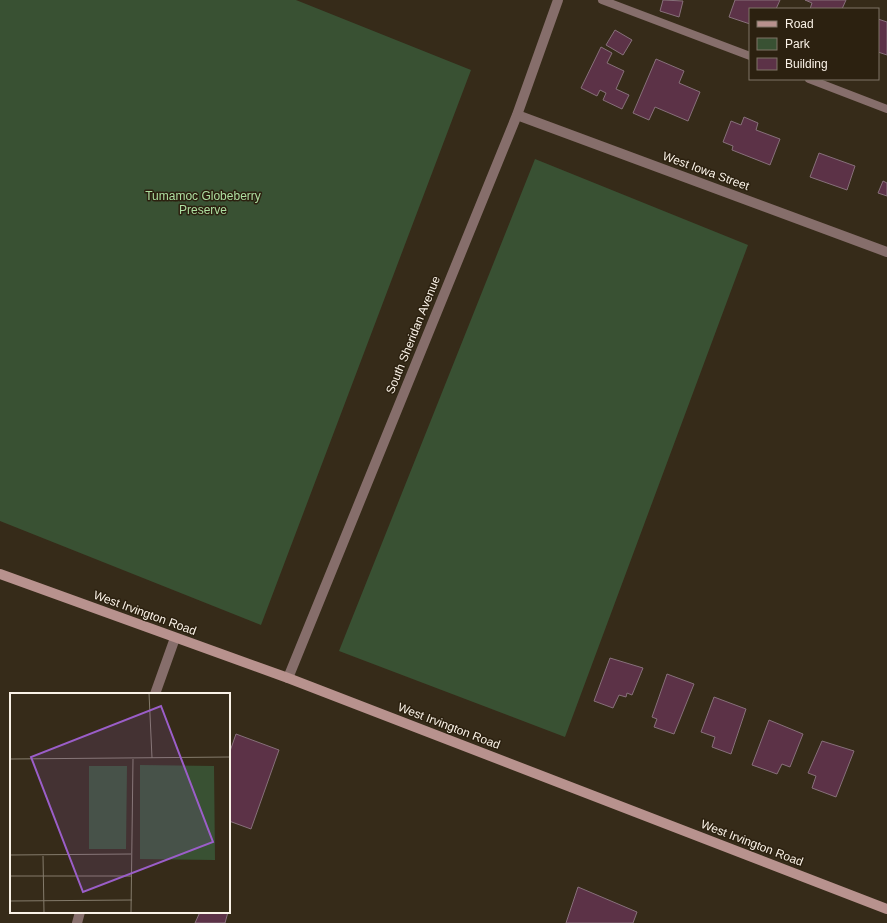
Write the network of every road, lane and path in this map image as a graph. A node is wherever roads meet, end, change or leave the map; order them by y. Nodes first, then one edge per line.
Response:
1 (558, 0) edge
2 (602, 0) edge
3 (749, 56) edge
4 (812, 80) edge
5 (887, 109) edge
6 (517, 116) junction
7 (887, 252) edge
8 (0, 574) edge
9 (175, 638) junction
10 (288, 678) junction
11 (155, 693) edge
12 (887, 909) edge
13 (80, 913) edge
14 (77, 923) edge

1 - 6 street, South Sheridan Avenue
2 - 3 lane
4 - 5 lane
6 - 7 street, West Iowa Street
6 - 10 street, South Sheridan Avenue
8 - 9 street, West Irvington Road
9 - 10 street, West Irvington Road
9 - 11 street
10 - 12 street, West Irvington Road
13 - 14 street

